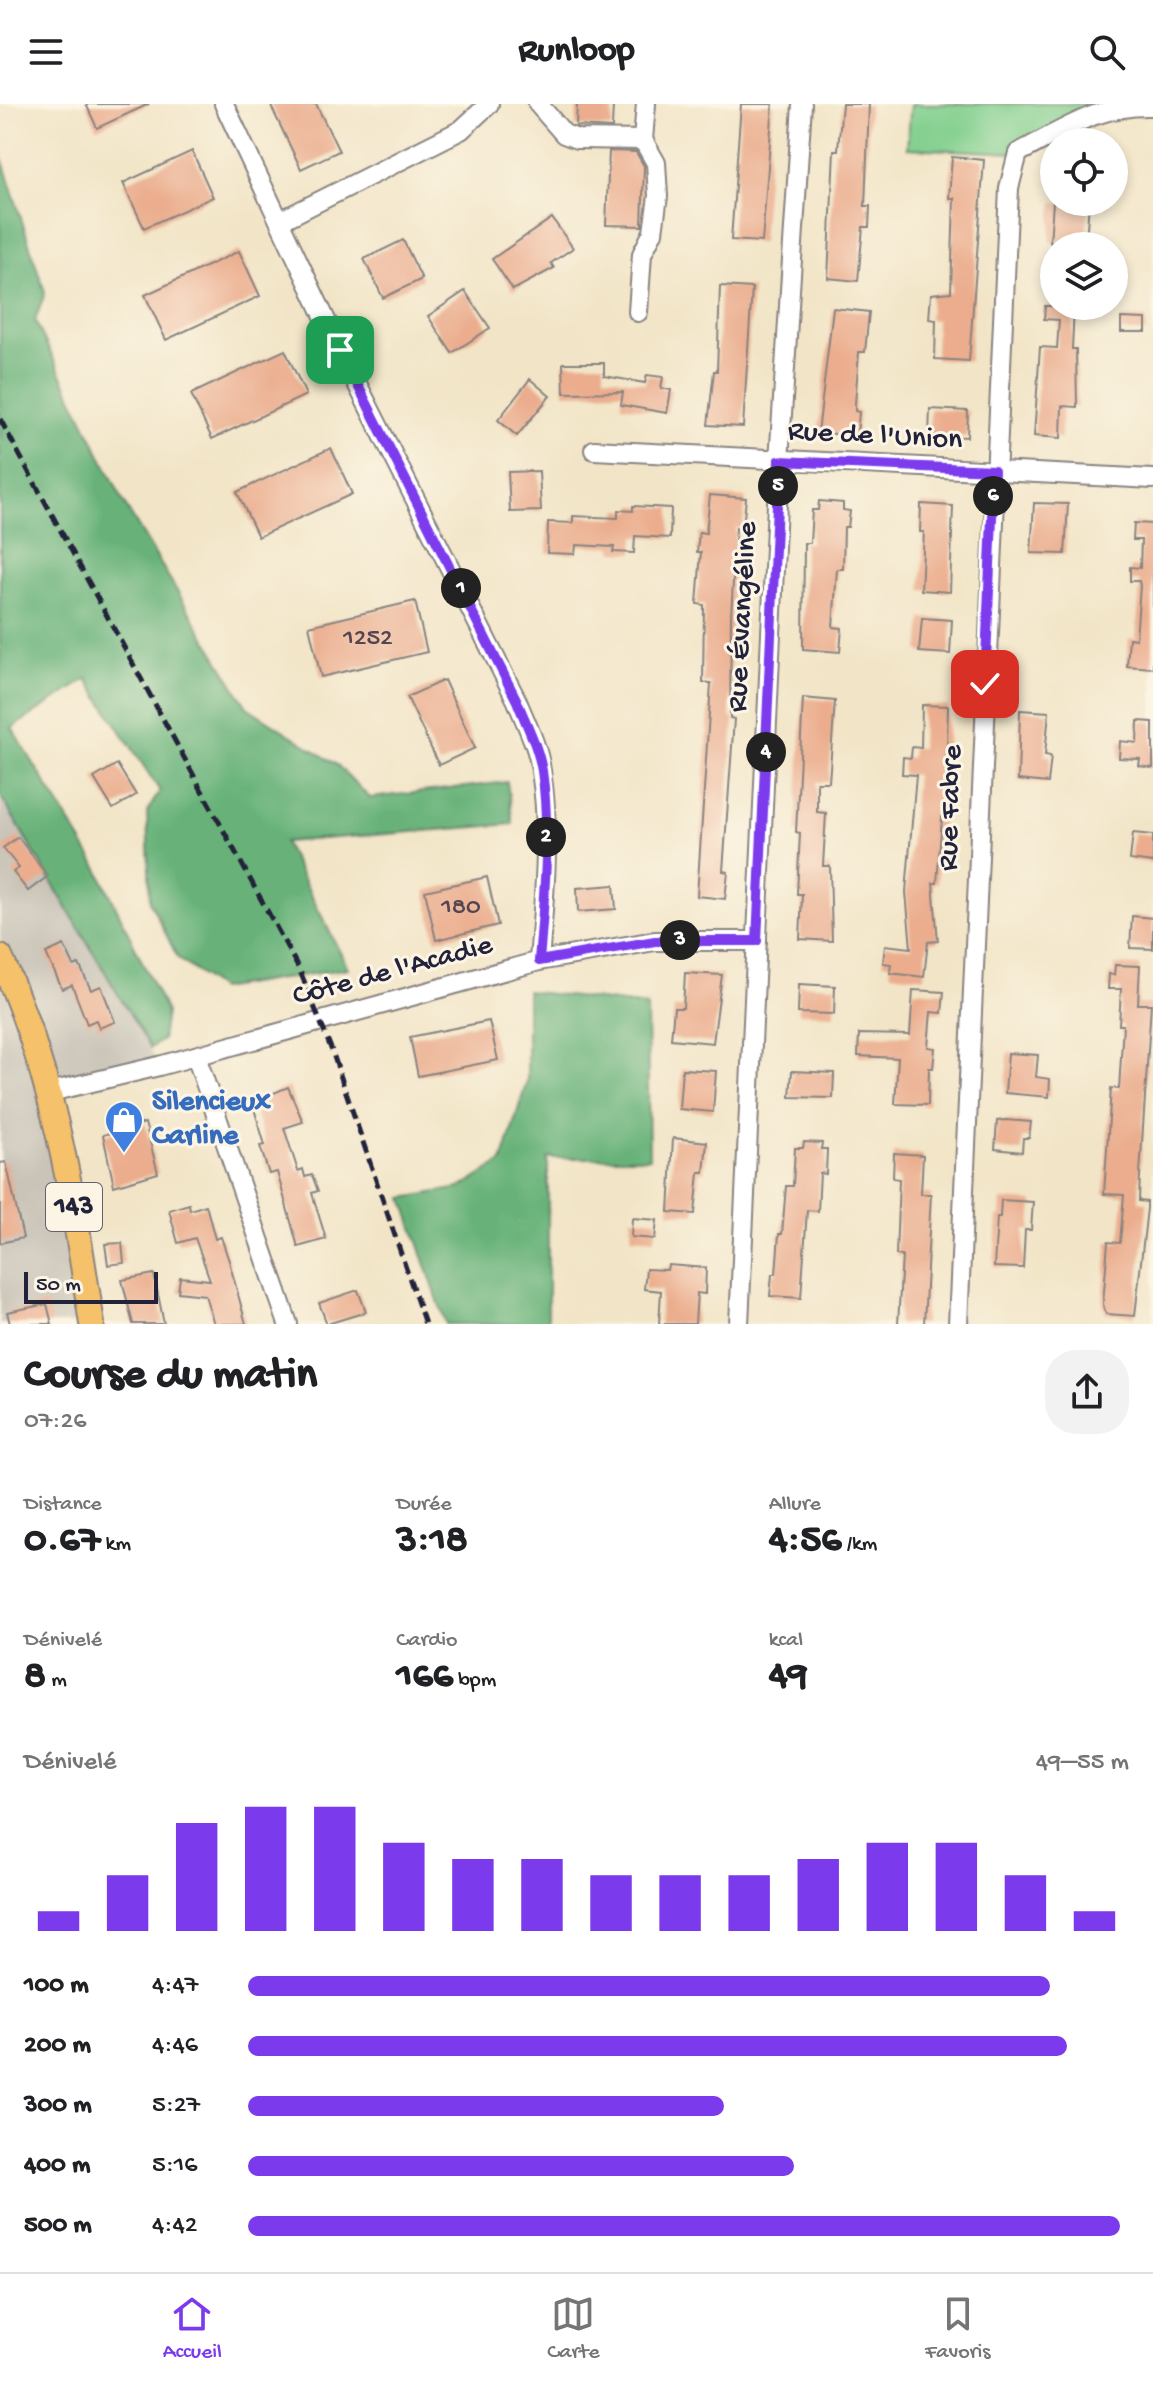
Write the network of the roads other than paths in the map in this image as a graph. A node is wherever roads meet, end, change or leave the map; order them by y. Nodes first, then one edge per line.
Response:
1 (224, 104) edge
2 (489, 104) edge
3 (538, 104) edge
4 (646, 104) edge
5 (802, 104) edge
6 (1153, 106) edge
7 (643, 140) junction
8 (280, 221) junction
9 (638, 312) dead end
10 (594, 450) dead end
11 (779, 461) junction
12 (994, 470) junction
13 (1153, 479) edge
14 (757, 941) junction
15 (0, 957) edge
16 (539, 961) junction
17 (196, 1056) junction
18 (50, 1092) junction
19 (92, 1324) edge
20 (288, 1324) edge
21 (739, 1324) edge
22 (958, 1324) edge

1 - 8 street
2 - 8 street
3 - 7 street
4 - 7 street
5 - 11 street, Rue Évangéline
6 - 12 street, Rue Fabre
7 - 9 street
8 - 16 street
10 - 11 street, Rue de l'Union
11 - 12 street, Rue de l'Union
11 - 14 street, Rue Évangéline
12 - 13 street, Rue de l'Union
12 - 22 street, Rue Fabre
14 - 16 street, Côte de l'Acadie
14 - 21 street, Rue Évangéline
15 - 18 main road, 143
16 - 17 street, Côte de l'Acadie
17 - 18 street, Côte de l'Acadie
17 - 20 street
18 - 19 main road, 143

